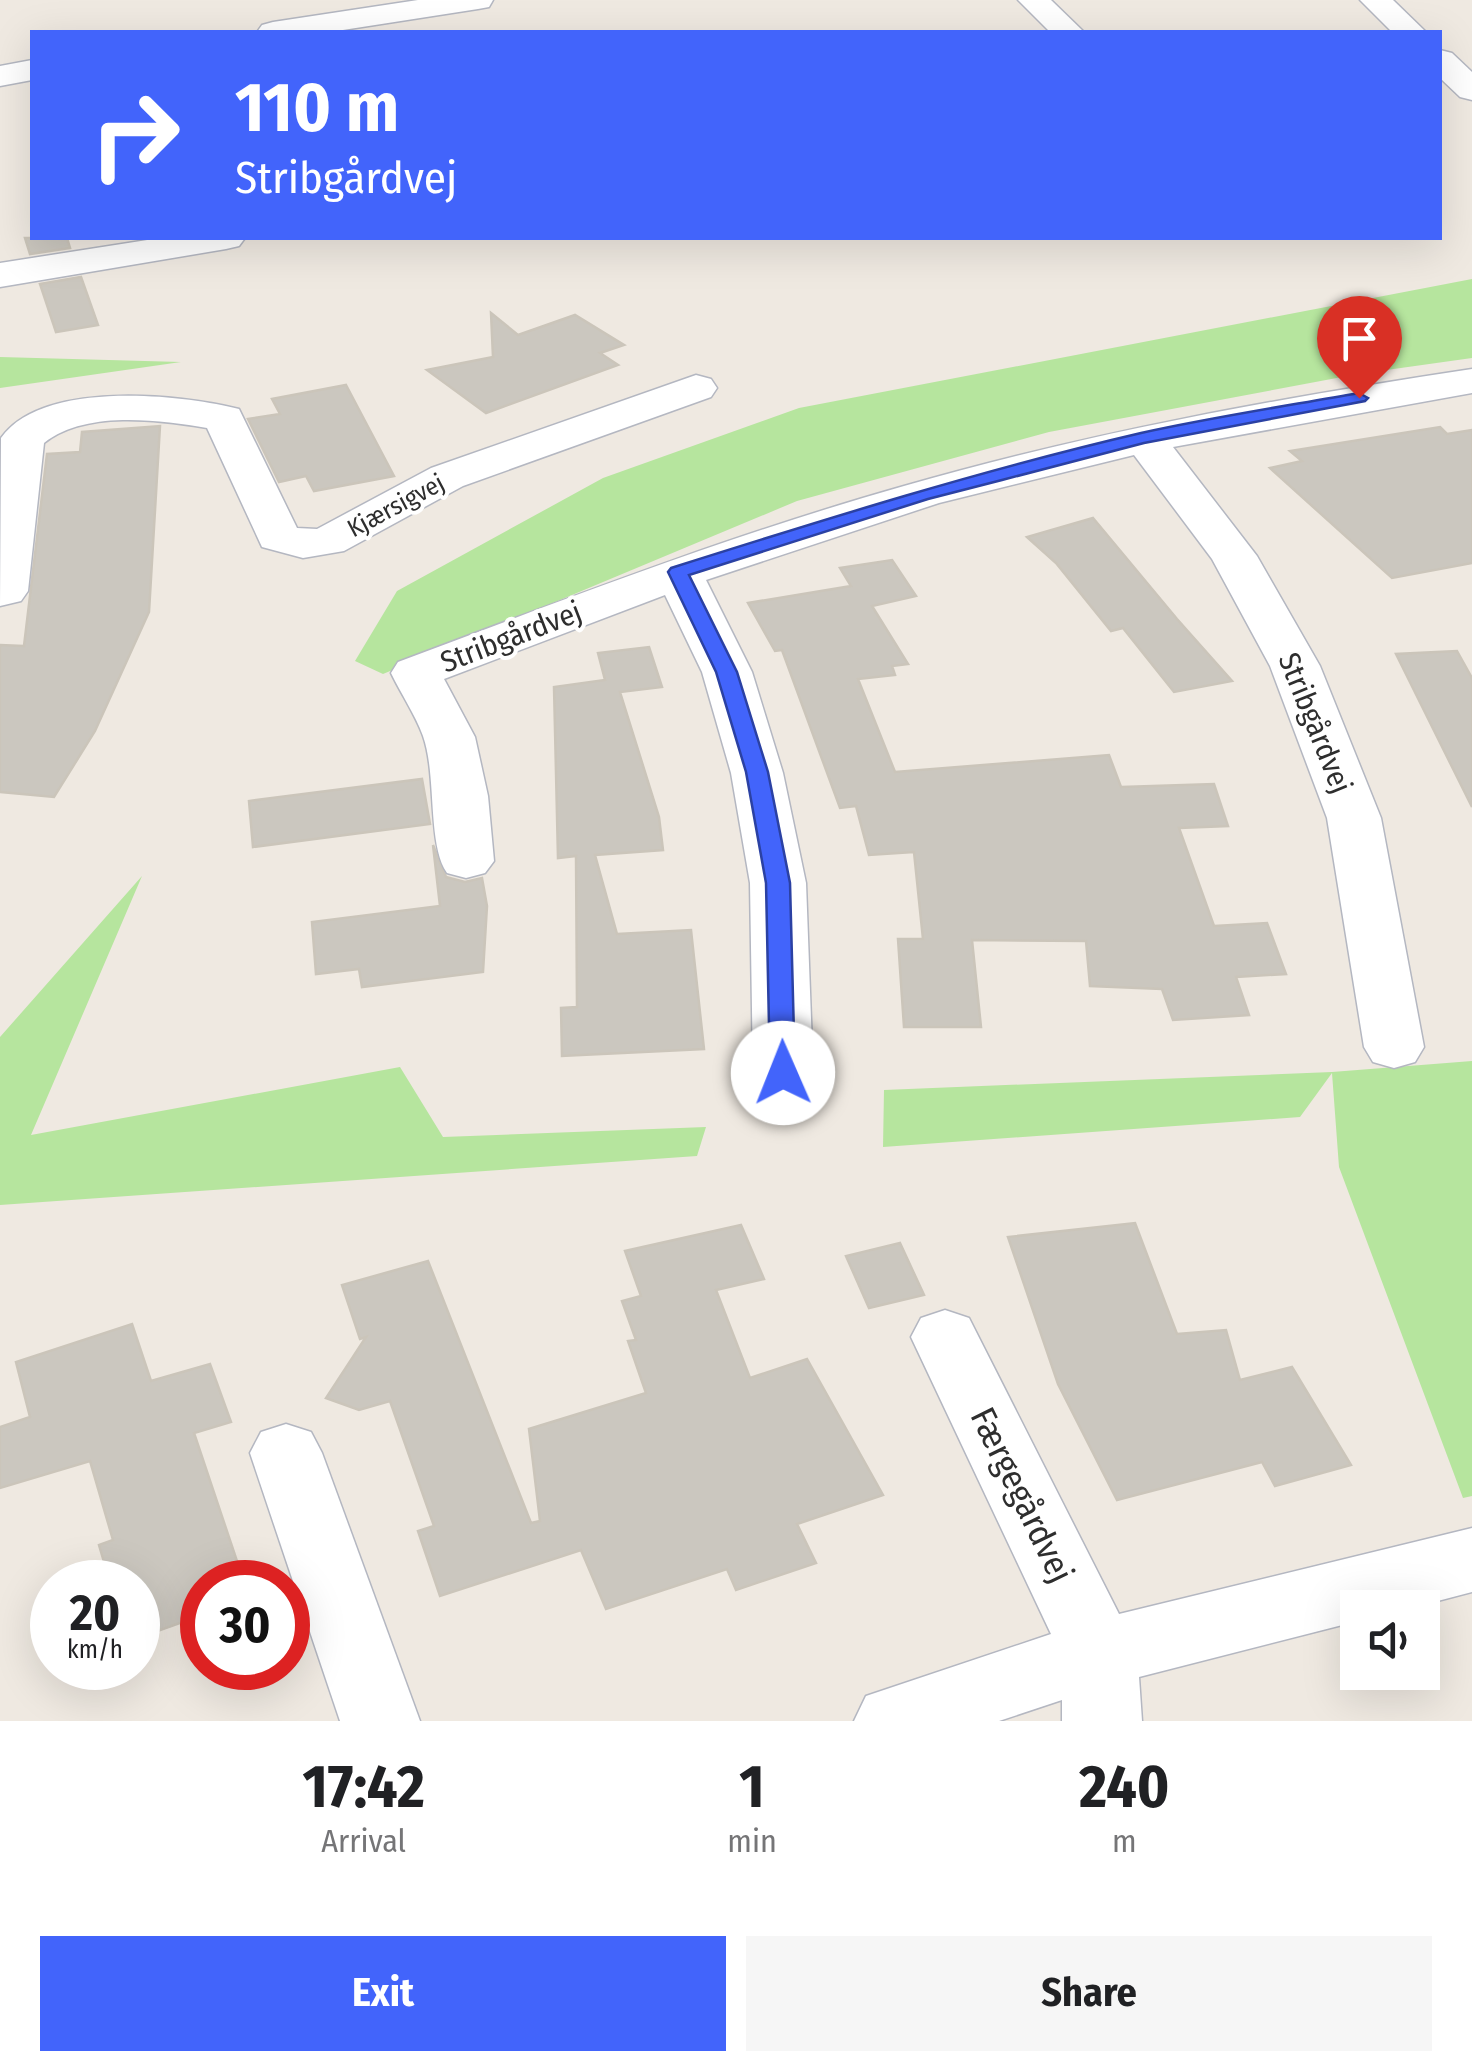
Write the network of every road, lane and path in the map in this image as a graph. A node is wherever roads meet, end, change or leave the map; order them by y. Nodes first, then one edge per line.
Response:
1 (478, 0) edge
2 (1033, 0) edge
3 (1376, 0) edge
4 (285, 30) edge
5 (1066, 30) edge
6 (1408, 30) edge
7 (1442, 62) edge
8 (30, 70) edge
9 (0, 76) edge
10 (1472, 90) edge
11 (214, 240) edge
12 (0, 275) edge
13 (1472, 380) edge
14 (696, 388) dead end
15 (1143, 438) junction
16 (678, 572) junction
17 (1, 594) edge
18 (466, 860) dead end
19 (1394, 1047) dead end
20 (783, 1073) dead end
21 (945, 1337) dead end
22 (286, 1453) dead end
23 (1472, 1560) edge
24 (1100, 1687) edge
25 (380, 1721) edge
26 (894, 1721) edge

1 - 4 street
2 - 5 street
3 - 6 street
7 - 10 street
8 - 9 street
11 - 12 street
13 - 15 street, Stribgårdvej
14 - 17 street, Kjærsigvej
15 - 16 street, Stribgårdvej
15 - 19 street, Stribgårdvej
16 - 18 street, Stribgårdvej
16 - 20 street
21 - 24 street, Færgegårdvej
22 - 25 street
23 - 24 street
24 - 26 street

